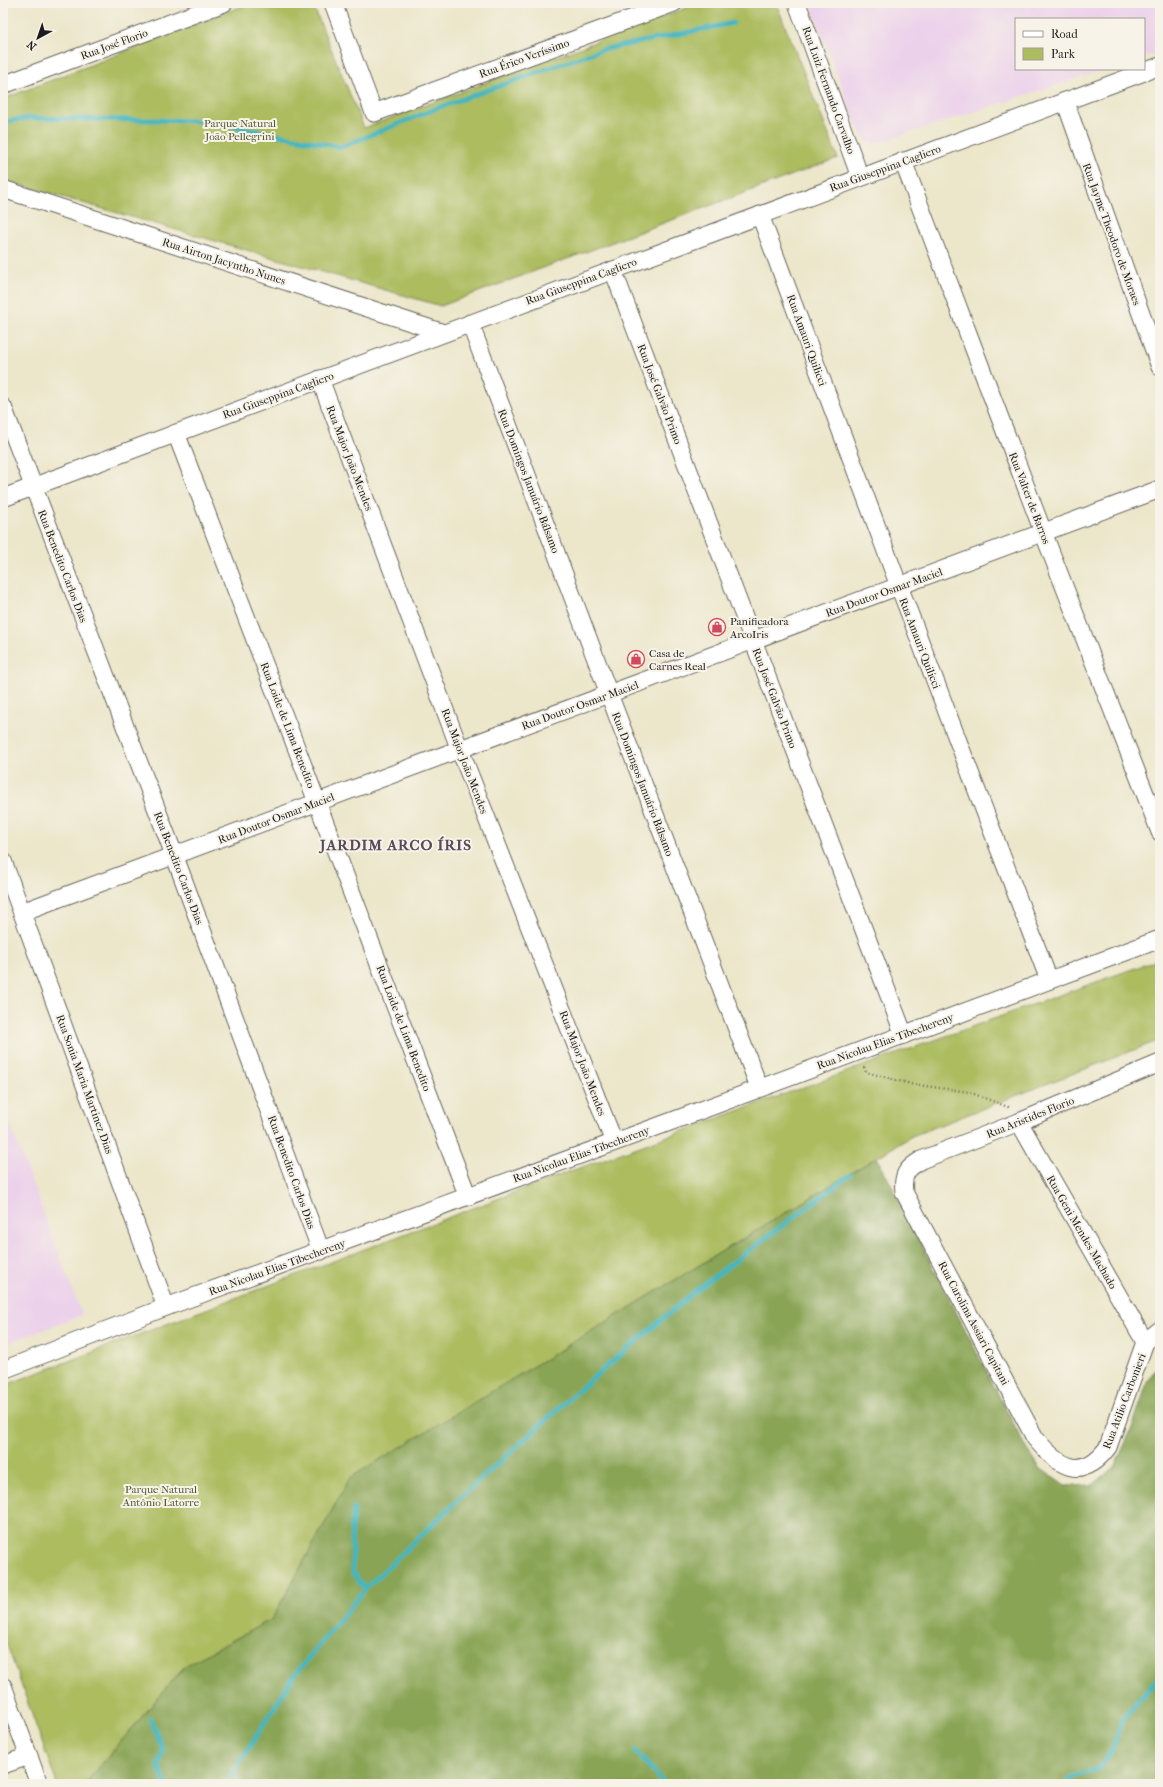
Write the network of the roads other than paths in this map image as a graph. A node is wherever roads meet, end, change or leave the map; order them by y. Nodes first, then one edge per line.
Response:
1 (224, 3) edge
2 (333, 3) edge
3 (674, 3) edge
4 (797, 3) edge
5 (1160, 66) edge
6 (3, 85) edge
7 (1065, 101) junction
8 (903, 161) junction
9 (860, 177) junction
10 (3, 189) edge
11 (760, 215) junction
12 (613, 270) junction
13 (470, 323) junction
14 (444, 333) junction
15 (1160, 367) edge
16 (320, 379) junction
17 (3, 407) edge
18 (176, 433) junction
19 (33, 487) junction
20 (1160, 489) edge
21 (3, 498) edge
22 (1043, 532) junction
23 (899, 586) junction
24 (753, 640) junction
25 (609, 694) junction
26 (460, 750) junction
27 (317, 803) junction
28 (1160, 832) edge
29 (175, 856) junction
30 (3, 861) edge
31 (22, 912) junction
32 (1160, 939) edge
33 (1049, 980) junction
34 (904, 1035) junction
35 (1160, 1063) edge
36 (759, 1088) junction
37 (1019, 1122) junction
38 (614, 1142) junction
39 (904, 1176) joint
40 (468, 1196) junction
41 (321, 1251) junction
42 (166, 1307) junction
43 (1160, 1330) edge
44 (1145, 1342) junction
45 (3, 1370) edge
46 (1060, 1463) joint
47 (3, 1686) edge
48 (29, 1756) junction
49 (3, 1765) edge
50 (39, 1784) edge

1 - 6 street, Rua José Florio
2 - 3 street, Rua Érico Veríssimo
4 - 9 street, Rua Luiz Fernando Carvalho
5 - 7 street, Rua Giuseppina Cagliero
7 - 8 street, Rua Giuseppina Cagliero
7 - 15 street, Rua Jayme Theodoro de Moraes
8 - 9 street, Rua Giuseppina Cagliero
8 - 22 street, Rua Valter de Barros
9 - 11 street, Rua Giuseppina Cagliero
10 - 14 street, Rua Airton Jacyntho Nunes
11 - 12 street, Rua Giuseppina Cagliero
11 - 23 street, Rua Amauri Quilicci
12 - 13 street, Rua Giuseppina Cagliero
12 - 24 street, Rua José Galvão Primo
13 - 14 street, Rua Giuseppina Cagliero
13 - 25 street, Rua Domingos Januário Bálsamo
14 - 16 street, Rua Giuseppina Cagliero
16 - 18 street, Rua Giuseppina Cagliero
16 - 26 street, Rua Major João Mendes
17 - 19 street, Rua Benedito Carlos Dias
18 - 19 street, Rua Giuseppina Cagliero
18 - 27 street, Rua Loide de Lima Benedito
19 - 21 street, Rua Giuseppina Cagliero
19 - 29 street, Rua Benedito Carlos Dias
20 - 22 street, Rua Doutor Osmar Maciel
22 - 23 street, Rua Doutor Osmar Maciel
22 - 28 street, Rua Valter de Barros
23 - 24 street, Rua Doutor Osmar Maciel
23 - 33 street, Rua Amauri Quilicci
24 - 25 street, Rua Doutor Osmar Maciel
24 - 34 street, Rua José Galvão Primo
25 - 26 street, Rua Doutor Osmar Maciel
25 - 36 street, Rua Domingos Januário Bálsamo
26 - 27 street, Rua Doutor Osmar Maciel
26 - 38 street, Rua Major João Mendes
27 - 29 street, Rua Doutor Osmar Maciel
27 - 40 street, Rua Loide de Lima Benedito
29 - 31 street, Rua Doutor Osmar Maciel
29 - 41 street, Rua Benedito Carlos Dias
30 - 31 street, Rua Sonia Maria Martinez Dias
31 - 42 street, Rua Sonia Maria Martinez Dias
32 - 33 street, Rua Nicolau Elias Tibechereny
33 - 34 street, Rua Nicolau Elias Tibechereny
34 - 36 street, Rua Nicolau Elias Tibechereny
35 - 37 street, Rua Aristides Florio
36 - 38 street, Rua Nicolau Elias Tibechereny
37 - 39 street, Rua Aristides Florio
37 - 44 street, Rua Geni Mendes Machado
38 - 40 street, Rua Nicolau Elias Tibechereny
39 - 46 street, Rua Carolina Assiari Capitani
40 - 41 street, Rua Nicolau Elias Tibechereny
41 - 42 street, Rua Nicolau Elias Tibechereny
42 - 45 street, Rua Nicolau Elias Tibechereny
43 - 44 street, Rua Atilio Carbonieri
44 - 46 street, Rua Atilio Carbonieri
47 - 48 street
48 - 49 street
48 - 50 street

